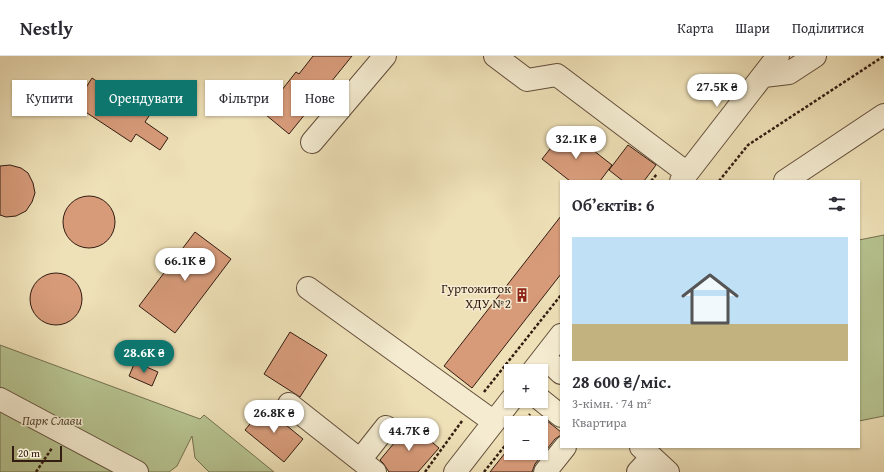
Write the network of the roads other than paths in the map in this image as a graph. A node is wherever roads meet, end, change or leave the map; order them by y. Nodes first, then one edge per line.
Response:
1 (386, 56) edge
2 (495, 56) edge
3 (778, 56) edge
4 (815, 56) edge
5 (764, 76) junction
6 (884, 115) edge
7 (312, 142) dead end
8 (684, 177) edge
9 (786, 180) edge
10 (308, 288) dead end
11 (560, 336) edge
12 (538, 364) edge
13 (548, 368) edge
14 (560, 373) edge
15 (0, 399) edge
16 (289, 404) dead end
17 (548, 406) edge
18 (505, 408) edge
19 (560, 415) edge
20 (494, 422) junction
21 (386, 427) dead end
22 (564, 448) edge
23 (644, 459) edge
24 (368, 466) edge
25 (137, 472) edge
26 (455, 472) edge
27 (545, 472) edge
28 (668, 472) edge

1 - 7 street
2 - 8 street
3 - 5 street
4 - 5 street
5 - 8 street
6 - 9 street
10 - 20 street
11 - 12 street
13 - 14 street
15 - 25 street
16 - 24 street
17 - 19 street
18 - 20 street
20 - 26 street
21 - 24 street
22 - 27 street
23 - 28 street

